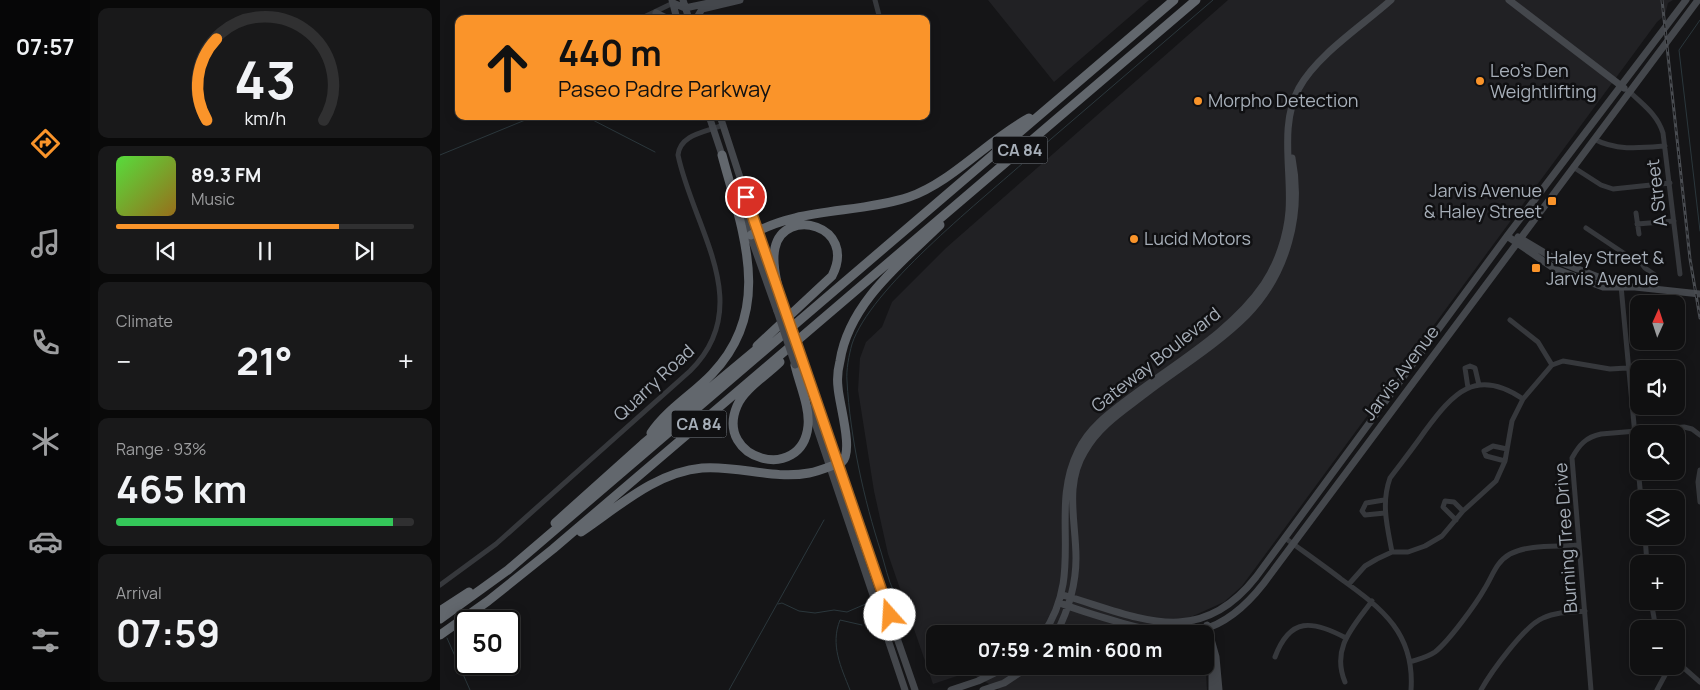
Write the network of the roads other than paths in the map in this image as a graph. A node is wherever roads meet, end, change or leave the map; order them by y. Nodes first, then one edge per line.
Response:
1 (683, 0) edge
2 (722, 0) edge
3 (740, 0) edge
4 (875, 0) edge
5 (1167, 0) edge
6 (1174, 0) edge
7 (1196, 0) edge
8 (1391, 0) edge
9 (1509, 0) edge
10 (1686, 0) edge
11 (1698, 0) edge
12 (673, 1) edge
13 (685, 8) junction
14 (656, 12) junction
15 (649, 15) edge
16 (661, 15) edge
17 (676, 15) edge
18 (688, 15) edge
19 (698, 15) edge
20 (879, 15) edge
21 (1621, 85) junction
22 (1630, 92) junction
23 (1029, 118) junction
24 (710, 120) edge
25 (721, 120) edge
26 (723, 125) junction
27 (713, 129) junction
28 (1594, 139) junction
29 (1289, 143) junction
30 (1666, 146) junction
31 (722, 155) junction
32 (1573, 167) junction
33 (995, 171) junction
34 (1670, 184) junction
35 (1636, 213) dead end
36 (1674, 220) junction
37 (1637, 224) junction
38 (1586, 228) dead end
39 (754, 234) junction
40 (1639, 234) dead end
41 (1508, 236) junction
42 (1518, 241) junction
43 (1680, 274) dead end
44 (1620, 286) junction
45 (1656, 289) junction
46 (1700, 294) edge
47 (845, 299) junction
48 (779, 309) junction
49 (1510, 320) dead end
50 (798, 363) junction
51 (1552, 365) junction
52 (1627, 368) junction
53 (730, 371) junction
54 (1479, 385) junction
55 (1468, 388) junction
56 (1523, 399) junction
57 (1634, 425) edge
58 (1685, 427) edge
59 (1630, 431) edge
60 (1700, 435) edge
61 (643, 444) junction
62 (1507, 449) junction
63 (1505, 461) junction
64 (833, 465) junction
65 (1700, 470) edge
66 (1384, 500) junction
67 (1700, 502) edge
68 (1463, 511) junction
69 (1385, 513) junction
70 (1456, 520) junction
71 (1285, 538) junction
72 (1294, 544) junction
73 (1578, 545) junction
74 (553, 549) junction
75 (1392, 552) junction
76 (1348, 584) junction
77 (440, 585) edge
78 (1063, 595) junction
79 (1072, 598) junction
80 (1372, 601) junction
81 (1060, 603) junction
82 (1069, 606) junction
83 (440, 611) edge
84 (1585, 611) junction
85 (440, 619) edge
86 (1202, 620) junction
87 (1050, 625) edge
88 (1060, 625) edge
89 (1131, 625) edge
90 (1203, 625) edge
91 (1214, 625) edge
92 (440, 635) edge
93 (1346, 638) junction
94 (1214, 653) edge
95 (1275, 657) dead end
96 (1410, 662) junction
97 (1685, 669) edge
98 (990, 675) edge
99 (1016, 675) edge
100 (1212, 675) edge
101 (1665, 675) edge
102 (1345, 682) dead end
103 (1700, 682) edge
104 (905, 690) edge
105 (915, 690) edge
106 (951, 690) edge
107 (983, 690) edge
108 (1212, 690) edge
109 (1219, 690) edge
110 (1411, 690) edge
111 (1480, 690) edge
112 (1592, 690) edge
113 (1657, 690) edge

1 - 13 main road
2 - 13 main road
3 - 19 main road
4 - 20 street
5 - 23 highway, CA 84
6 - 85 highway, CA 84
7 - 33 highway, CA 84
8 - 29 main road, Gateway Boulevard
9 - 21 main road
10 - 21 main road, Jarvis Avenue
11 - 22 main road, Jarvis Avenue
12 - 13 main road
12 - 14 street
12 - 17 main road
13 - 18 main road
14 - 15 street
14 - 16 main road
21 - 22 main road
21 - 41 main road, Jarvis Avenue
22 - 28 main road, Jarvis Avenue
22 - 30 street, A Street
23 - 39 highway
23 - 53 highway, CA 84
24 - 27 main road
25 - 26 main road
26 - 27 street, Quarry Road
26 - 39 main road
27 - 31 main road
27 - 77 street, Quarry Road
28 - 30 street
28 - 32 main road, Jarvis Avenue
29 - 78 main road, Gateway Boulevard
29 - 79 main road, Gateway Boulevard
30 - 34 street, A Street
31 - 39 main road
31 - 61 highway
32 - 34 street
32 - 42 main road, Jarvis Avenue
33 - 47 highway, CA 84
33 - 64 highway
34 - 36 street, A Street
35 - 37 street
36 - 37 street
36 - 43 street, A Street
37 - 40 street
38 - 45 street
39 - 48 main road
41 - 42 main road
41 - 71 main road, Jarvis Avenue
42 - 44 main road
42 - 72 main road, Jarvis Avenue
44 - 45 main road
44 - 52 street
45 - 46 main road
47 - 50 highway
47 - 74 highway, CA 84
48 - 50 main road, bridge
48 - 53 highway
49 - 51 street
50 - 64 main road
51 - 52 street
51 - 56 street
52 - 57 street
53 - 61 highway, CA 84
54 - 55 street
54 - 55 street
54 - 56 street
55 - 66 street
56 - 62 street
58 - 60 street, Burning Tree Drive
59 - 73 street, Burning Tree Drive
61 - 83 highway, CA 84
62 - 63 street
62 - 63 street
63 - 68 street
64 - 74 highway
64 - 104 main road
64 - 105 main road
65 - 67 street
66 - 69 street
66 - 69 street
68 - 70 street
68 - 70 street
69 - 75 street
70 - 75 street
71 - 72 street
71 - 86 main road, Jarvis Avenue
72 - 76 street
72 - 91 main road, Jarvis Avenue
73 - 84 street, Burning Tree Drive
73 - 96 street
74 - 92 highway, CA 84
75 - 76 street
76 - 80 street
78 - 79 main road, Jarvis Avenue
78 - 81 main road, Gateway Boulevard
79 - 82 main road, Gateway Boulevard
79 - 86 main road, Jarvis Avenue
80 - 93 street
80 - 96 street
81 - 82 main road, Jarvis Avenue
81 - 87 main road, Gateway Boulevard
82 - 88 main road, Gateway Boulevard
82 - 89 main road, Jarvis Avenue
84 - 111 street
84 - 112 street, Burning Tree Drive
86 - 90 main road
93 - 95 street
93 - 102 street
94 - 109 main road
96 - 110 street
97 - 103 street
98 - 106 main road
99 - 107 main road
100 - 108 main road
101 - 113 street

